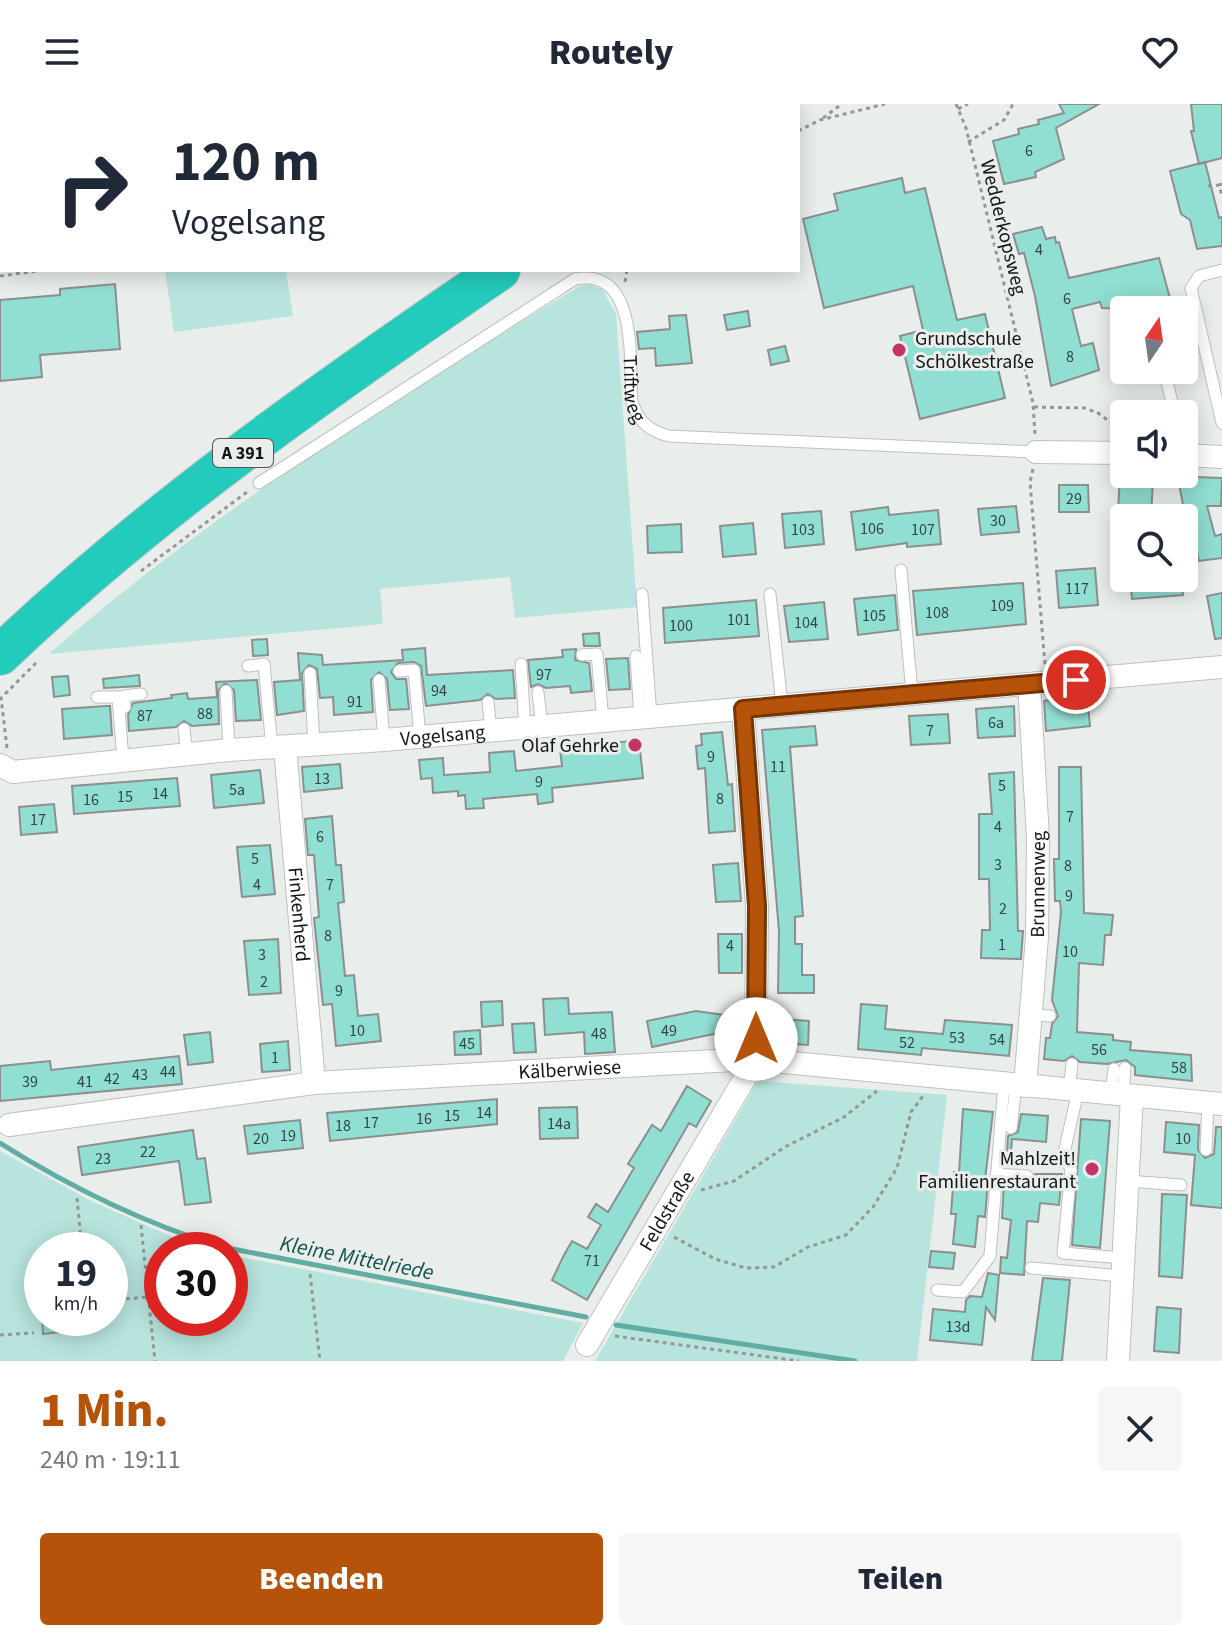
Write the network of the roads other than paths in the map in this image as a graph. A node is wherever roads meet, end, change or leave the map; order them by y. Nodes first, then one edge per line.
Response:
1 (1222, 270) edge
2 (447, 272) edge
3 (497, 272) edge
4 (1222, 423) edge
5 (1110, 454) edge
6 (1198, 456) edge
7 (1222, 457) edge
8 (1035, 458) joint
9 (259, 483) road end
10 (901, 570) dead end
11 (642, 594) dead end
12 (770, 594) dead end
13 (0, 618) edge
14 (0, 655) edge
15 (582, 655) dead end
16 (636, 656) dead end
17 (521, 664) dead end
18 (248, 666) dead end
19 (1222, 667) edge
20 (399, 671) dead end
21 (310, 673) dead end
22 (379, 680) dead end
23 (1038, 683) junction
24 (226, 691) dead end
25 (538, 692) dead end
26 (141, 694) dead end
27 (912, 694) junction
28 (97, 697) dead end
29 (488, 702) dead end
30 (782, 705) junction
31 (743, 709) junction
32 (646, 718) junction
33 (603, 721) junction
34 (534, 727) junction
35 (184, 729) dead end
36 (491, 731) junction
37 (420, 737) junction
38 (384, 740) junction
39 (314, 745) junction
40 (278, 747) junction
41 (229, 750) junction
42 (187, 754) junction
43 (4, 758) edge
44 (126, 760) junction
45 (752, 1059) junction
46 (1072, 1064) dead end
47 (1120, 1068) dead end
48 (314, 1083) junction
49 (1015, 1085) junction
50 (1074, 1090) junction
51 (1122, 1095) junction
52 (1215, 1103) edge
53 (9, 1125) dead end
54 (1011, 1128) dead end
55 (1206, 1150) dead end
56 (997, 1174) junction
57 (1027, 1176) dead end
58 (1127, 1181) junction
59 (1181, 1185) dead end
60 (1123, 1267) junction
61 (1031, 1268) dead end
62 (937, 1290) dead end
63 (590, 1347) edge
64 (1118, 1361) edge

1 - 4 lane
2 - 13 highway, A 391
3 - 14 highway, A 391
5 - 8 street, Triftweg
6 - 7 street
8 - 9 lane, Triftweg
10 - 27 lane
11 - 32 lane
12 - 30 lane
15 - 33 lane
16 - 32 lane
17 - 34 lane
18 - 40 lane
19 - 23 street, Vogelsang
20 - 37 lane
21 - 39 lane
22 - 38 lane
23 - 27 street, Vogelsang
23 - 49 street, Brunnenweg
24 - 41 lane
25 - 34 lane
26 - 44 lane
27 - 30 street, Vogelsang
28 - 44 lane
29 - 36 lane
30 - 31 street, Vogelsang
31 - 32 street, Vogelsang
31 - 45 street, Feldstraße
32 - 33 street, Vogelsang
33 - 34 street, Vogelsang
34 - 36 street, Vogelsang
35 - 42 lane
36 - 37 street, Vogelsang
37 - 38 street, Vogelsang
38 - 39 street, Vogelsang
39 - 40 street, Vogelsang
40 - 41 street, Vogelsang
40 - 48 street, Finkenherd
41 - 42 street, Vogelsang
42 - 44 street, Vogelsang
43 - 44 street, Vogelsang
45 - 48 street, Kälberwiese
45 - 49 street, Kälberwiese
45 - 63 street, Feldstraße
46 - 50 lane
47 - 51 lane
48 - 53 street, Kälberwiese
49 - 50 street, Kälberwiese
49 - 54 lane
49 - 56 lane
50 - 51 street, Kälberwiese
50 - 60 lane
51 - 52 street, Kälberwiese
51 - 58 street
52 - 55 lane
56 - 57 lane
56 - 62 lane
58 - 59 lane
58 - 60 street
60 - 61 lane
60 - 64 street

